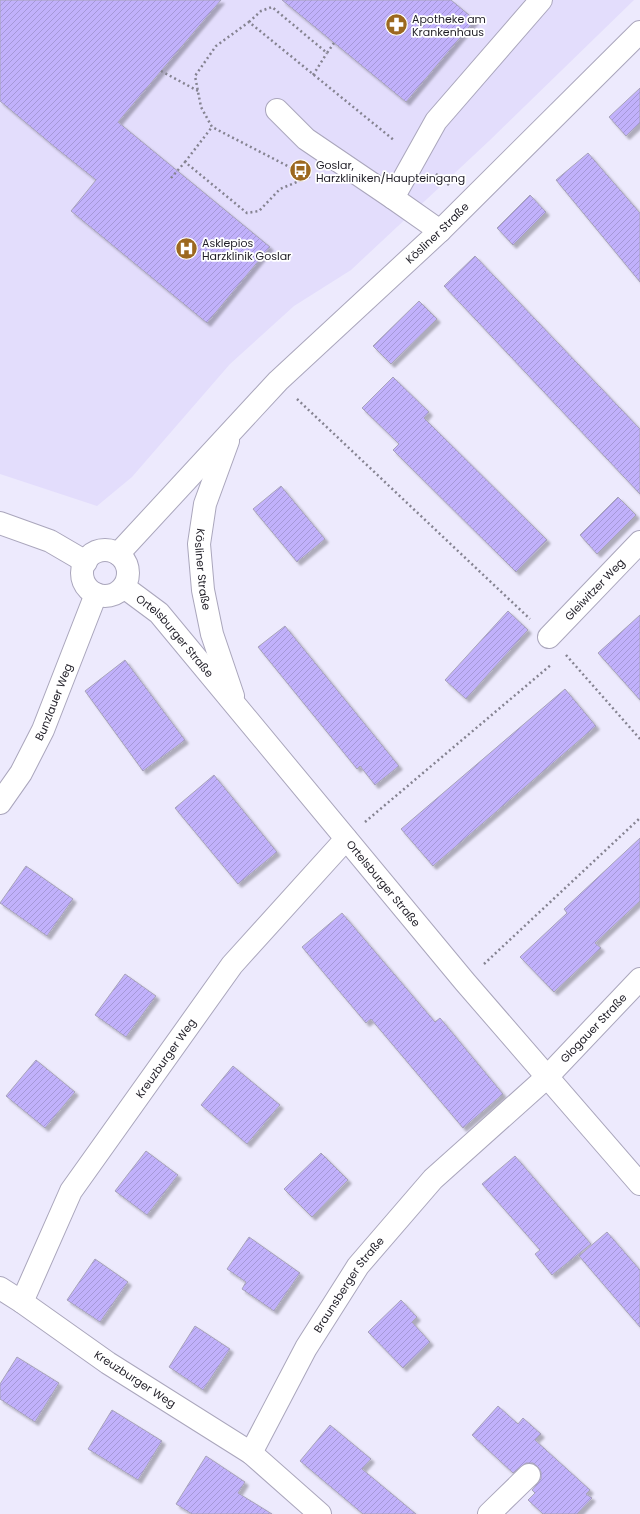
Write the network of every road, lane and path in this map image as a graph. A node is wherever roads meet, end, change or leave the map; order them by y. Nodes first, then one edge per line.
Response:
1 (541, 0) edge
2 (249, 22) dead end
3 (640, 32) edge
4 (334, 43) dead end
5 (327, 53) junction
6 (161, 71) dead end
7 (313, 75) dead end
8 (197, 89) dead end
9 (277, 110) dead end
10 (212, 127) dead end
11 (185, 162) dead end
12 (393, 198) junction
13 (440, 231) junction
14 (278, 381) junction
15 (232, 431) junction
16 (0, 524) edge
17 (640, 542) edge
18 (118, 554) junction
19 (86, 562) junction
20 (124, 587) junction
21 (96, 594) junction
22 (549, 637) junction
23 (565, 653) junction
24 (237, 708) junction
25 (640, 739) edge
26 (0, 803) edge
27 (640, 818) edge
28 (346, 839) junction
29 (640, 980) edge
30 (465, 982) junction
31 (547, 1077) junction
32 (640, 1184) edge
33 (0, 1288) edge
34 (22, 1302) junction
35 (251, 1454) junction
36 (528, 1475) dead end
37 (320, 1514) edge
38 (489, 1514) edge

1 - 12 street
2 - 5 path
3 - 13 street, Kösliner Straße
4 - 5 path
5 - 7 path
6 - 8 path
9 - 12 street
10 - 11 path
12 - 13 street
13 - 14 street, Kösliner Straße
14 - 15 street, Kösliner Straße
14 - 22 path
15 - 18 street, Kösliner Straße
15 - 24 street, Kösliner Straße
16 - 19 street
17 - 22 street, Gleiwitzer Weg
18 - 19 street
18 - 20 street
19 - 21 street
20 - 21 street
20 - 24 street, Ortelsburger Straße
21 - 26 street, Bunzlauer Weg
22 - 23 path
23 - 25 path
23 - 28 path
24 - 28 street, Ortelsburger Straße
27 - 30 path
28 - 30 street, Ortelsburger Straße
28 - 34 street, Kreuzburger Weg
29 - 31 street, Glogauer Straße
30 - 31 street, Ortelsburger Straße
31 - 32 street, Ortelsburger Straße
31 - 35 street, Braunsberger Straße
33 - 34 street, Kreuzburger Weg
34 - 35 street, Kreuzburger Weg
35 - 37 street
36 - 38 street

